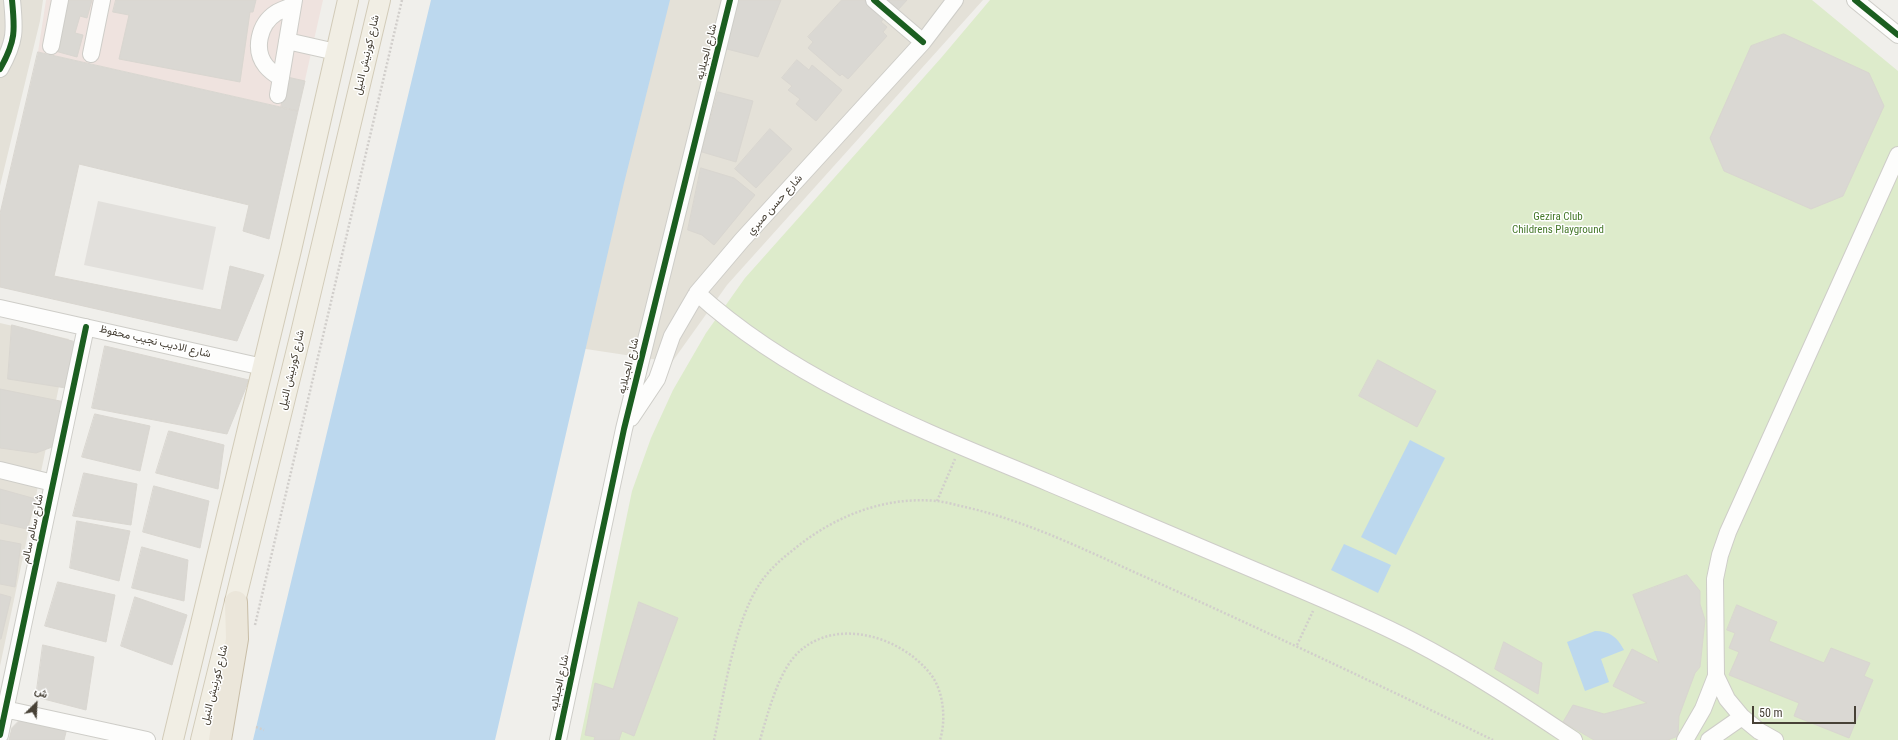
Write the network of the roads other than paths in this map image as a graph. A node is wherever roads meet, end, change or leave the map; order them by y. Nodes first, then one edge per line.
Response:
1 (60, 0) edge
2 (102, 0) edge
3 (348, 0) edge
4 (380, 0) edge
5 (730, 0) edge
6 (874, 0) edge
7 (955, 0) edge
8 (294, 2) edge
9 (1864, 3) edge
10 (8, 8) edge
11 (343, 23) junction
12 (1898, 35) edge
13 (287, 41) junction
14 (370, 42) junction
15 (923, 42) junction
16 (51, 46) dead end
17 (336, 52) junction
18 (91, 54) dead end
19 (0, 69) edge
20 (281, 78) junction
21 (278, 95) dead end
22 (1898, 155) edge
23 (697, 293) junction
24 (0, 308) edge
25 (91, 324) junction
26 (263, 367) junction
27 (624, 429) junction
28 (0, 470) edge
29 (53, 483) junction
30 (236, 602) junction
31 (1716, 676) junction
32 (3, 708) edge
33 (1742, 718) junction
34 (0, 735) edge
35 (147, 740) edge
36 (173, 740) edge
37 (202, 740) edge
38 (220, 740) edge
39 (558, 740) edge
40 (1574, 740) edge
41 (1685, 740) edge
42 (1709, 740) edge
43 (1775, 740) edge

1 - 16 street
2 - 18 street
3 - 11 main road
4 - 14 main road, شارع كورنيش النيل
5 - 27 street, شارع الجبلايه
6 - 15 street
7 - 15 street, شارع حسن صبري
8 - 13 street
8 - 20 street
9 - 12 street
10 - 19 street
11 - 14 main road
11 - 17 main road
13 - 17 street
13 - 20 street
14 - 30 main road, شارع كورنيش النيل
15 - 23 street, شارع حسن صبري
17 - 26 main road
20 - 21 street
22 - 31 street
23 - 27 street, شارع حسن صبري
23 - 40 street
24 - 25 street, شارع الاديب نجيب محفوظ
25 - 26 street, شارع الاديب نجيب محفوظ
25 - 29 street, شارع سالم سالم
26 - 36 main road
27 - 39 street, شارع الجبلايه
28 - 29 street
29 - 32 street, شارع سالم سالم
30 - 37 main road, شارع كورنيش النيل
30 - 38 highway
31 - 33 street
31 - 41 street
32 - 34 street, شارع سالم سالم
32 - 35 street
33 - 42 street
33 - 43 street

